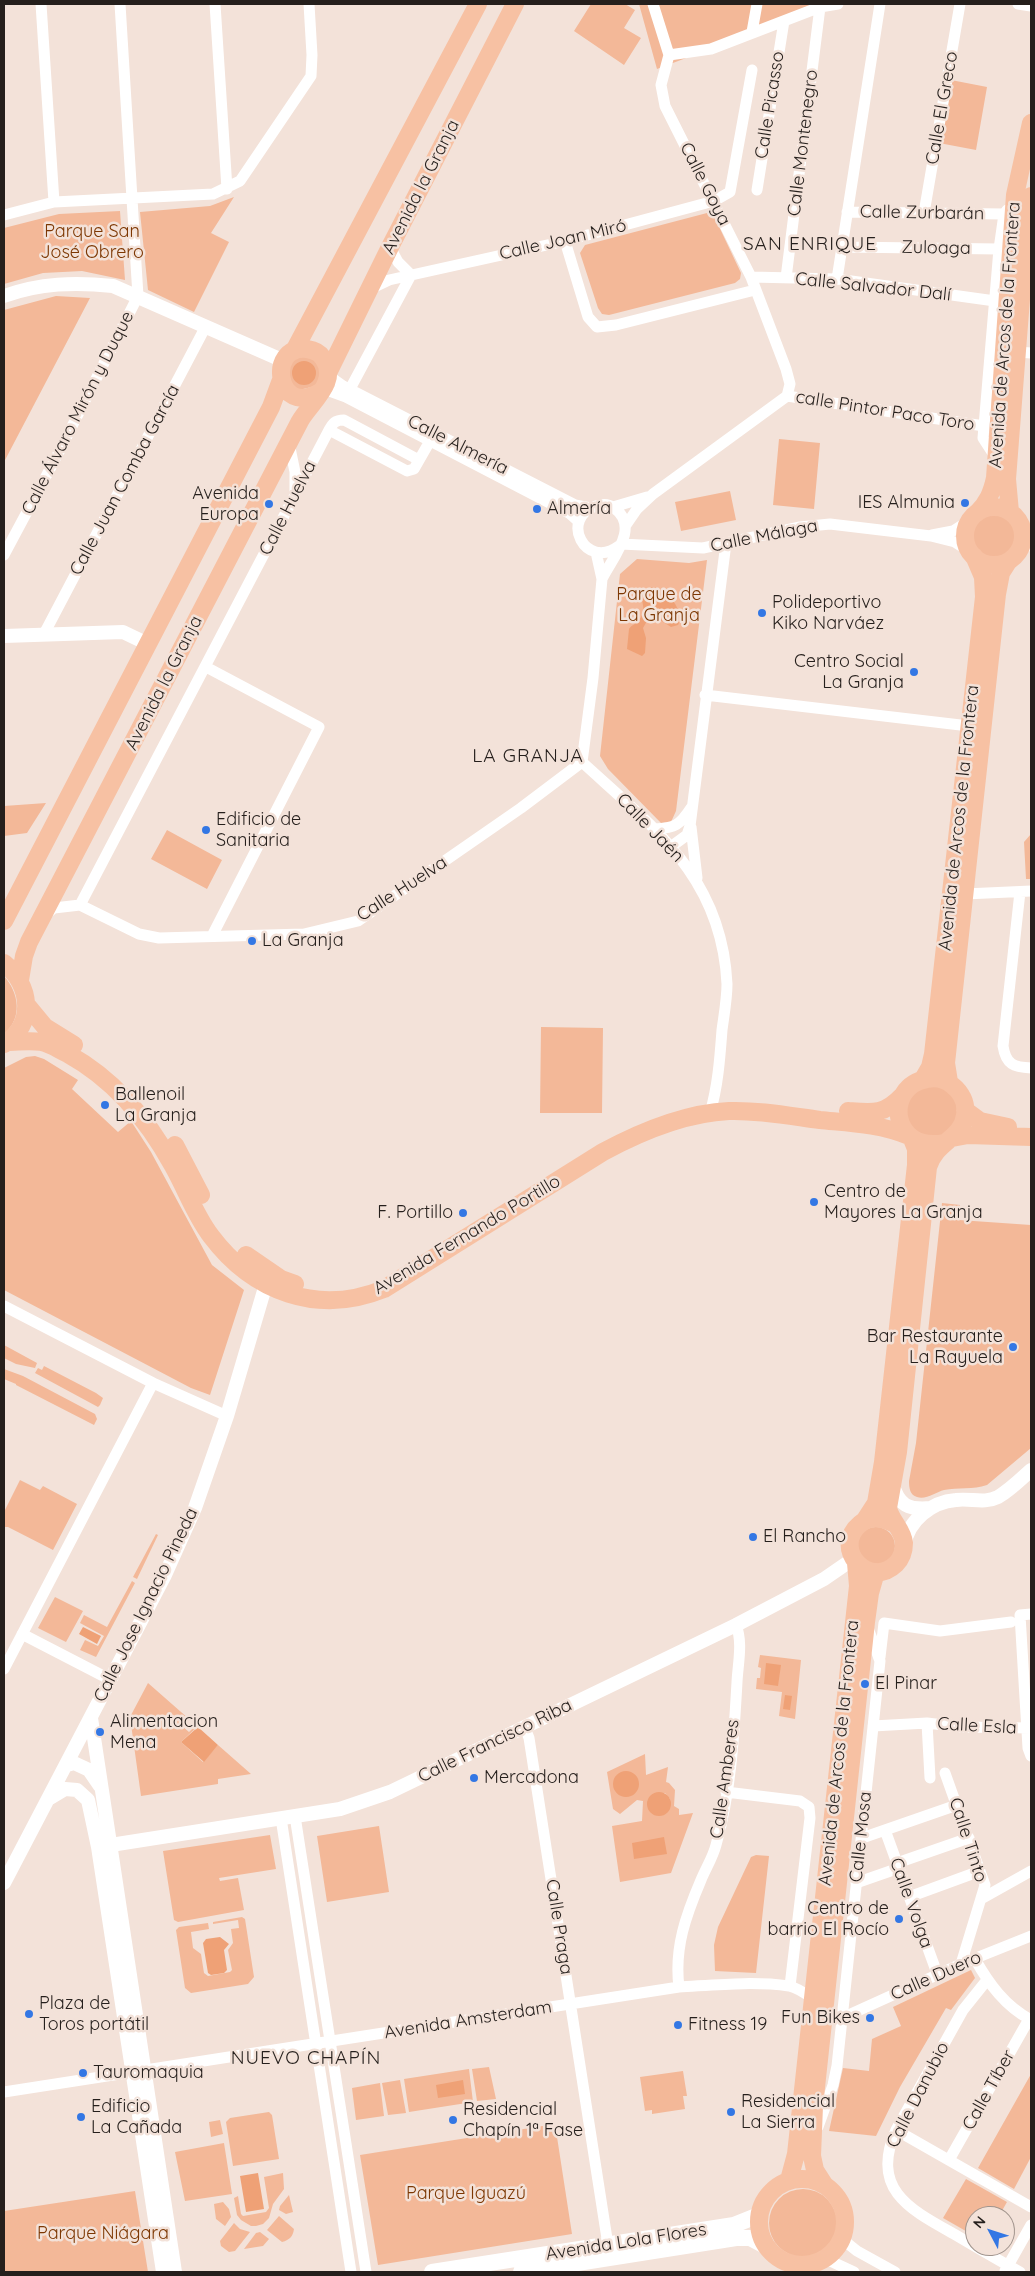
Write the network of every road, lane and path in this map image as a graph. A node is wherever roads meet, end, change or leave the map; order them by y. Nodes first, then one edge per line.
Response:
1 (41, 4) edge
2 (120, 4) edge
3 (215, 4) edge
4 (309, 4) edge
5 (478, 4) edge
6 (515, 4) edge
7 (653, 4) edge
8 (757, 4) edge
9 (838, 4) edge
10 (880, 4) edge
11 (960, 4) edge
12 (1018, 4) edge
13 (1031, 6) edge
14 (820, 8) junction
15 (784, 20) junction
16 (752, 32) junction
17 (669, 55) junction
18 (752, 70) dead end
19 (1031, 124) edge
20 (227, 189) junction
21 (757, 190) dead end
22 (1023, 196) edge
23 (133, 199) junction
24 (714, 201) junction
25 (54, 202) junction
26 (847, 212) junction
27 (924, 213) junction
28 (1004, 214) junction
29 (4, 215) edge
30 (565, 241) junction
31 (390, 247) junction
32 (842, 247) junction
33 (999, 249) junction
34 (411, 275) junction
35 (751, 277) junction
36 (786, 278) junction
37 (837, 279) junction
38 (368, 290) junction
39 (755, 290) junction
40 (4, 296) edge
41 (138, 296) junction
42 (995, 301) junction
43 (206, 326) junction
44 (1024, 353) edge
45 (289, 356) junction
46 (281, 380) junction
47 (325, 382) junction
48 (350, 390) junction
49 (787, 396) junction
50 (984, 426) junction
51 (289, 441) junction
52 (430, 441) junction
53 (996, 458) junction
54 (653, 494) junction
55 (294, 498) junction
56 (613, 507) junction
57 (590, 508) junction
58 (1010, 512) junction
59 (974, 516) junction
60 (579, 522) junction
61 (626, 526) junction
62 (1026, 529) edge
63 (930, 536) junction
64 (726, 543) junction
65 (620, 545) junction
66 (657, 547) junction
67 (596, 552) junction
68 (1019, 552) edge
69 (971, 553) junction
70 (4, 555) edge
71 (602, 579) junction
72 (44, 634) junction
73 (4, 636) edge
74 (148, 644) junction
75 (206, 667) junction
76 (706, 695) junction
77 (969, 726) junction
78 (582, 762) junction
79 (686, 824) junction
80 (655, 828) junction
81 (672, 846) junction
82 (697, 882) junction
83 (1026, 892) edge
84 (965, 894) junction
85 (80, 905) junction
86 (42, 917) junction
87 (4, 921) edge
88 (212, 936) junction
89 (4, 963) edge
90 (20, 980) junction
91 (26, 1004) junction
92 (5, 1043) edge
93 (1031, 1068) edge
94 (923, 1079) junction
95 (949, 1082) junction
96 (902, 1096) junction
97 (712, 1106) junction
98 (966, 1110) junction
99 (1031, 1127) edge
100 (910, 1137) junction
101 (1031, 1137) edge
102 (948, 1140) junction
103 (266, 1284) junction
104 (4, 1306) edge
105 (153, 1382) junction
106 (227, 1416) junction
107 (1031, 1470) edge
108 (892, 1483) junction
109 (932, 1508) junction
110 (865, 1520) junction
111 (896, 1524) junction
112 (904, 1545) junction
113 (854, 1561) junction
114 (876, 1572) junction
115 (1031, 1614) edge
116 (866, 1622) junction
117 (1011, 1622) dead end
118 (736, 1625) junction
119 (22, 1634) junction
120 (880, 1661) junction
121 (4, 1669) edge
122 (111, 1680) junction
123 (91, 1718) junction
124 (927, 1723) junction
125 (873, 1726) junction
126 (525, 1728) junction
127 (1029, 1728) edge
128 (1031, 1756) edge
129 (66, 1767) junction
130 (945, 1772) dead end
131 (930, 1778) dead end
132 (77, 1790) junction
133 (102, 1792) junction
134 (726, 1792) junction
135 (49, 1798) junction
136 (957, 1805) junction
137 (295, 1816) junction
138 (281, 1818) junction
139 (885, 1830) junction
140 (862, 1838) junction
141 (969, 1838) junction
142 (104, 1845) junction
143 (898, 1866) junction
144 (980, 1870) junction
145 (1031, 1870) edge
146 (4, 1883) edge
147 (856, 1883) junction
148 (909, 1897) junction
149 (981, 1899) junction
150 (1031, 1936) edge
151 (975, 1959) junction
152 (962, 1964) junction
153 (938, 1976) junction
154 (987, 1980) junction
155 (790, 1986) junction
156 (679, 1987) junction
157 (812, 1999) junction
158 (570, 2004) junction
159 (842, 2018) junction
160 (1030, 2020) edge
161 (330, 2041) junction
162 (316, 2043) junction
163 (139, 2071) junction
164 (4, 2092) edge
165 (896, 2130) junction
166 (813, 2141) junction
167 (949, 2160) junction
168 (789, 2180) junction
169 (824, 2184) junction
170 (1031, 2207) edge
171 (759, 2215) junction
172 (1031, 2225) edge
173 (842, 2239) junction
174 (608, 2245) junction
175 (767, 2247) junction
176 (815, 2265) edge
177 (590, 2267) edge
178 (787, 2267) edge
179 (1006, 2269) edge
180 (163, 2272) edge
181 (175, 2272) edge
182 (351, 2272) edge
183 (366, 2272) edge
184 (432, 2272) edge
185 (521, 2272) edge
186 (854, 2272) edge
187 (895, 2272) edge
188 (1020, 2272) edge

1 - 25 street
2 - 23 street
3 - 20 street
4 - 20 street
5 - 45 main road, Avenida la Granja
6 - 31 main road, Avenida la Granja
7 - 17 street
8 - 16 street
9 - 14 street
10 - 26 street
11 - 27 street, Calle El Greco
12 - 13 street
14 - 15 street
14 - 36 street, Calle Montenegro
15 - 16 street
15 - 21 street, Calle Picasso
16 - 17 street
17 - 24 street, Calle Goya
18 - 24 street
19 - 22 main road, Avenida de Arcos de la Frontera
20 - 23 street
22 - 28 street, Calle Zurbarán
22 - 44 main road, Avenida de Arcos de la Frontera
22 - 53 main road, Avenida de Arcos de la Frontera
23 - 25 street
23 - 41 street
24 - 30 street, Calle Joan Miró
24 - 35 street, Calle Goya
25 - 29 street
26 - 27 street, Calle Zurbarán
26 - 32 street
27 - 28 street, Calle Zurbarán
28 - 33 street
30 - 34 street, Calle Joan Miró
30 - 39 street
31 - 34 street
31 - 38 main road, Avenida la Granja
32 - 33 street, Zuloaga
32 - 37 street
33 - 42 street
34 - 38 street, Calle Joan Miró
34 - 48 street
35 - 36 street, Calle Salvador Dalí
35 - 39 street, Calle Goya
36 - 37 street, Calle Salvador Dalí
37 - 42 street, Calle Salvador Dalí
38 - 47 main road, Avenida la Granja
39 - 49 street, Calle Goya
40 - 41 street
41 - 43 street
41 - 70 street, Calle Álvaro Mirón y Duque
42 - 50 street
43 - 45 street
43 - 72 street, Calle Juan Comba García
44 - 58 main road, Avenida de Arcos de la Frontera
45 - 46 main road, Avenida la Granja
45 - 47 main road
46 - 47 main road
46 - 74 main road, Avenida la Granja
47 - 48 street, Calle Almería
47 - 51 main road, Avenida la Granja
47 - 52 street, Calle Almería
48 - 57 street, Calle Almería
49 - 50 street, calle Pintor Paco Toro
49 - 54 street
50 - 53 street
51 - 55 street
51 - 86 main road, Avenida la Granja
52 - 55 street, Calle Huelva
52 - 60 street, Calle Almería
53 - 59 main road, Avenida de Arcos de la Frontera
54 - 56 street
54 - 61 street
55 - 75 street, Calle Huelva
56 - 57 street
56 - 61 street
57 - 60 street
58 - 59 main road
58 - 62 main road
59 - 63 street, Calle Málaga
59 - 69 main road
60 - 67 street
61 - 65 street
61 - 66 street
62 - 68 main road
63 - 64 street, Calle Málaga
63 - 69 street, Calle Málaga
64 - 66 street, Calle Málaga
64 - 76 street
65 - 66 street, Calle Málaga
65 - 67 street
65 - 71 street
67 - 71 street
68 - 69 main road
68 - 84 main road, Avenida de Arcos de la Frontera
69 - 77 main road, Avenida de Arcos de la Frontera
71 - 78 street
72 - 73 street
72 - 74 street
74 - 87 main road, Avenida la Granja
75 - 85 street, Calle Huelva
75 - 88 street
76 - 77 street
76 - 79 street
77 - 94 main road, Avenida de Arcos de la Frontera
78 - 80 street, Calle Jaén
78 - 88 street, Calle Huelva
79 - 80 street
79 - 81 street
79 - 82 street
80 - 81 street, Calle Jaén
81 - 82 street, Calle Jaén
82 - 97 street, Calle Jaén
83 - 84 street
83 - 93 street
84 - 95 main road, Avenida de Arcos de la Frontera
85 - 86 street
85 - 88 street, Calle Huelva
86 - 90 main road, Avenida la Granja
89 - 90 main road
90 - 91 main road
91 - 92 main road
91 - 97 main road, Avenida Fernando Portillo
92 - 103 main road, Avenida Fernando Portillo
94 - 95 main road
94 - 96 main road, Avenida de Arcos de la Frontera
95 - 98 main road
96 - 97 main road, Avenida Fernando Portillo
96 - 100 main road, Avenida de Arcos de la Frontera
97 - 100 main road, Avenida Fernando Portillo
97 - 103 main road, Avenida Fernando Portillo
98 - 99 main road
98 - 102 main road
100 - 102 main road
100 - 110 main road, Avenida de Arcos de la Frontera
101 - 102 main road
102 - 108 main road
103 - 106 street, Calle Jose Ignacio Pineda
104 - 105 street
105 - 106 street
105 - 119 street
106 - 122 street, Calle Jose Ignacio Pineda
107 - 109 street
108 - 109 street
108 - 111 main road
109 - 111 street
109 - 112 street
110 - 111 main road
110 - 113 main road, Avenida de Arcos de la Frontera
111 - 112 main road
112 - 114 main road
113 - 114 main road
113 - 118 street, Calle Francisco Riba
113 - 157 main road, Avenida de Arcos de la Frontera
114 - 116 main road, Avenida de Arcos de la Frontera
115 - 127 street
116 - 120 street, Calle Mosa
116 - 166 main road, Avenida de Arcos de la Frontera
117 - 120 street
118 - 126 street, Calle Francisco Riba
118 - 134 street, Calle Amberes
119 - 121 street
119 - 122 street
120 - 125 street, Calle Mosa
122 - 123 street, Calle Jose Ignacio Pineda
123 - 129 street, Calle Jose Ignacio Pineda
123 - 133 street
124 - 125 street, Calle Esla
124 - 127 street, Calle Esla
124 - 131 street, Calle Esla
125 - 140 street, Calle Mosa
126 - 137 street, Calle Francisco Riba
126 - 158 street, Calle Praga
127 - 128 street
129 - 132 street
129 - 133 street
129 - 135 street, Calle Jose Ignacio Pineda
130 - 136 street, Calle Tinto
132 - 135 street
132 - 142 street
133 - 142 street
134 - 155 street
134 - 156 street, Calle Amberes
135 - 146 street, Calle Jose Ignacio Pineda
136 - 139 street
136 - 141 street, Calle Tinto
137 - 138 street, Calle Francisco Riba
137 - 161 street
138 - 142 street, Calle Francisco Riba
138 - 162 street
139 - 140 street
139 - 143 street, Calle Volga
140 - 147 street, Calle Mosa
141 - 143 street
141 - 144 street, Calle Tinto
142 - 163 street
143 - 147 street
143 - 148 street, Calle Volga
144 - 148 street
144 - 149 street, Calle Tinto
145 - 149 street
147 - 159 street, Calle Mosa
148 - 153 street, Calle Volga
149 - 152 street, Calle Tinto
150 - 151 street, Calle Duero
151 - 152 street, Calle Duero
151 - 154 street
152 - 153 street, Calle Duero
153 - 159 street, Calle Duero
154 - 160 street
154 - 165 street, Calle Danubio
155 - 156 street, Avenida Amsterdam
155 - 157 street, Avenida Amsterdam
156 - 158 street, Avenida Amsterdam
157 - 168 main road, Avenida de Arcos de la Frontera
158 - 161 street, Avenida Amsterdam
158 - 174 street, Calle Praga
159 - 166 street, Calle Mosa
160 - 167 street, Calle Tíber
161 - 162 street, Avenida Amsterdam
161 - 183 street
162 - 163 street, Avenida Amsterdam
162 - 182 street
163 - 164 street, Avenida Amsterdam
163 - 180 street
163 - 181 street
165 - 167 street
165 - 179 street, Calle Danubio
166 - 169 main road, Avenida de Arcos de la Frontera
167 - 170 street
168 - 169 main road
168 - 171 main road
169 - 173 main road
171 - 174 main road, Avenida Lola Flores
171 - 175 main road
172 - 179 street
173 - 176 main road
173 - 187 street
174 - 184 main road, Avenida Lola Flores
175 - 177 main road, Avenida Lola Flores
175 - 178 main road
176 - 178 main road
176 - 186 street
177 - 185 main road, Avenida Lola Flores
179 - 188 street, Calle Danubio

